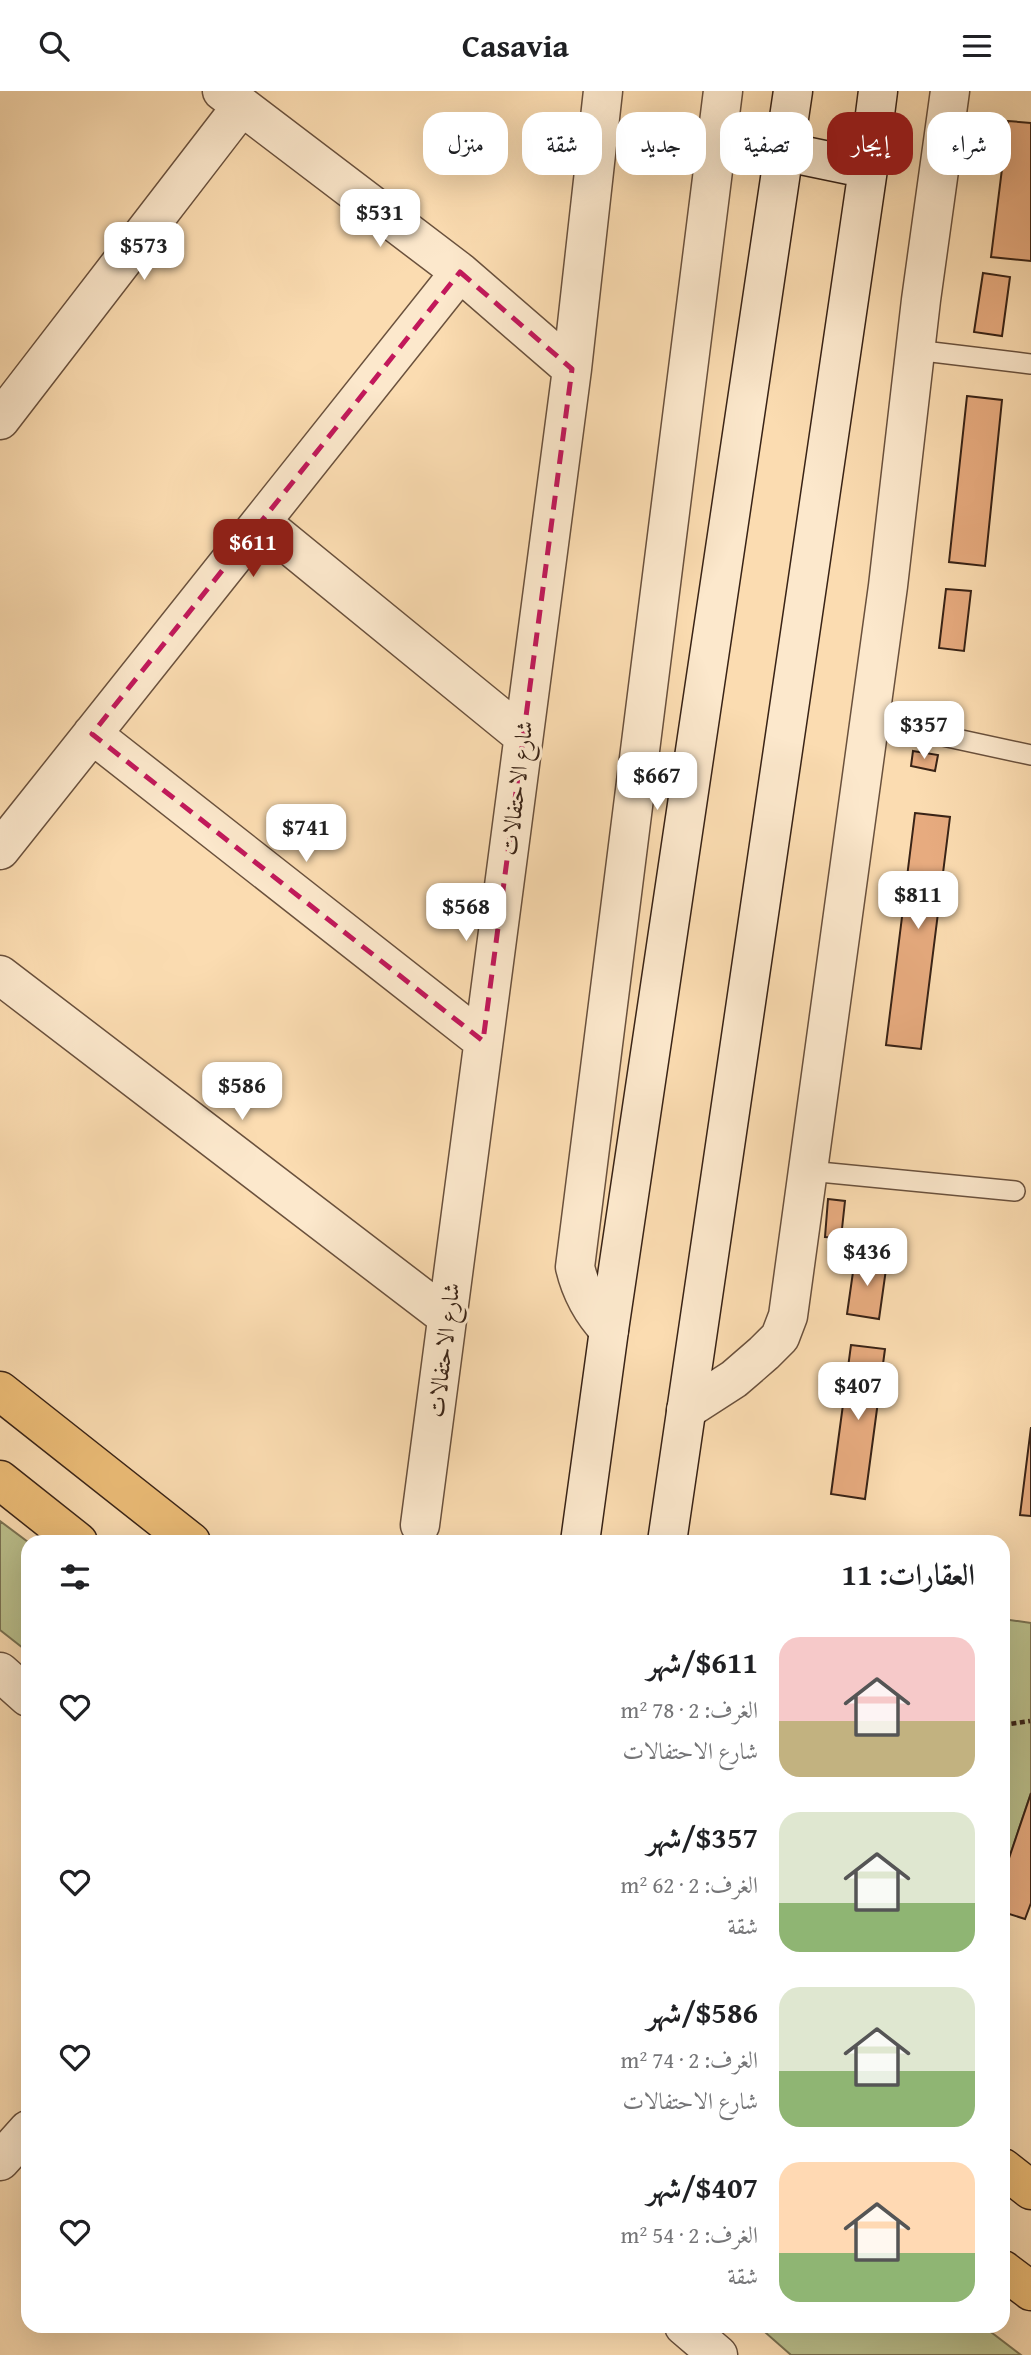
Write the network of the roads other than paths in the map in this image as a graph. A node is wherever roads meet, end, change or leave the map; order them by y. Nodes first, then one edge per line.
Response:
1 (603, 91) edge
2 (723, 91) edge
3 (793, 91) edge
4 (878, 91) edge
5 (950, 91) edge
6 (231, 99) edge
7 (791, 112) edge
8 (876, 112) edge
9 (783, 175) edge
10 (868, 175) edge
11 (460, 272) junction
12 (915, 350) junction
13 (1031, 364) edge
14 (572, 369) junction
15 (0, 420) edge
16 (261, 522) junction
17 (869, 720) junction
18 (92, 734) junction
19 (523, 736) junction
20 (1031, 755) edge
21 (0, 850) edge
22 (0, 975) edge
23 (483, 1041) junction
24 (809, 1171) junction
25 (1014, 1191) dead end
26 (447, 1317) junction
27 (609, 1331) junction
28 (0, 1391) edge
29 (686, 1410) junction
30 (0, 1480) edge
31 (420, 1525) dead end
32 (69, 1535) edge
33 (182, 1535) edge
34 (581, 1535) edge
35 (668, 1535) edge
36 (21, 2138) edge
37 (0, 2161) edge
38 (1010, 2174) edge
39 (1031, 2190) edge
40 (1010, 2275) edge
41 (1031, 2291) edge
42 (692, 2333) edge
43 (718, 2355) edge

1 - 14 street, شارع الاحتفالات
2 - 27 street
3 - 7 street
4 - 8 street
5 - 12 street
6 - 11 street
6 - 15 street
9 - 27 street
10 - 29 street
11 - 14 street
11 - 16 street
12 - 13 lane
12 - 17 street
14 - 19 street, شارع الاحتفالات
16 - 18 street
16 - 19 street
17 - 20 lane
17 - 24 street
18 - 21 street
18 - 23 street
19 - 23 street, شارع الاحتفالات
22 - 26 street
23 - 26 street, شارع الاحتفالات
24 - 25 lane
24 - 29 street
26 - 31 street, شارع الاحتفالات
27 - 34 street
28 - 33 main road
29 - 35 street
30 - 32 main road
36 - 37 street
38 - 39 main road
40 - 41 main road
42 - 43 street

